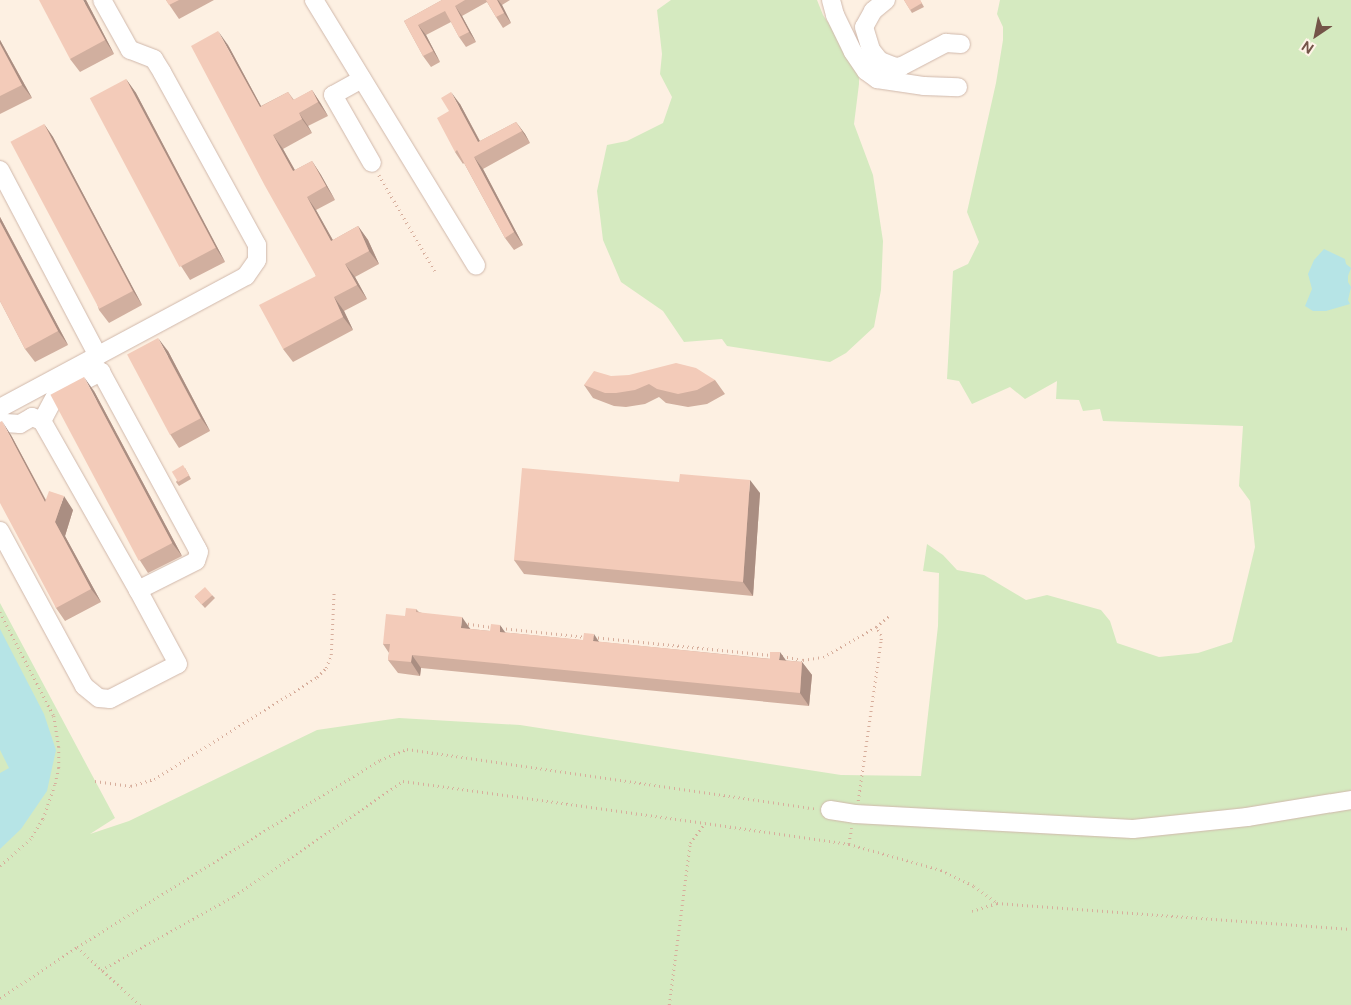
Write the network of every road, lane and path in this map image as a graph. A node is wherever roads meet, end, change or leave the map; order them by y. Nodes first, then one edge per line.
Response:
1 (102, 0) edge
2 (314, 0) edge
3 (831, 0) edge
4 (886, 0) edge
5 (954, 44) dead end
6 (362, 79) junction
7 (958, 88) dead end
8 (372, 163) joint
9 (0, 170) edge
10 (476, 265) dead end
11 (435, 271) dead end
12 (98, 356) junction
13 (20, 397) junction
14 (0, 408) edge
15 (37, 419) junction
16 (0, 425) edge
17 (0, 531) edge
18 (138, 590) junction
19 (334, 590) dead end
20 (0, 612) edge
21 (890, 615) dead end
22 (463, 623) edge
23 (876, 627) junction
24 (95, 781) dead end
25 (1351, 800) edge
26 (830, 810) joint
27 (855, 814) junction
28 (705, 822) junction
29 (849, 844) junction
30 (0, 866) edge
31 (997, 903) junction
32 (972, 911) dead end
33 (1351, 929) edge
34 (77, 947) junction
35 (101, 970) junction
36 (0, 998) edge
37 (140, 1005) edge
38 (669, 1005) edge

1 - 12 street
2 - 6 street
3 - 7 street
4 - 5 street
6 - 8 street
6 - 10 street
8 - 11 path
9 - 12 street
12 - 13 street
13 - 14 street
13 - 15 street
15 - 16 street
15 - 18 street
15 - 18 street
17 - 18 street
19 - 24 path
20 - 30 path
21 - 23 path
22 - 23 path
23 - 27 path
25 - 27 street
26 - 27 street
26 - 34 path
27 - 29 path
28 - 29 path
28 - 35 path
28 - 38 path
29 - 31 path
31 - 32 path
31 - 33 path
34 - 35 path
34 - 36 path
35 - 37 path

